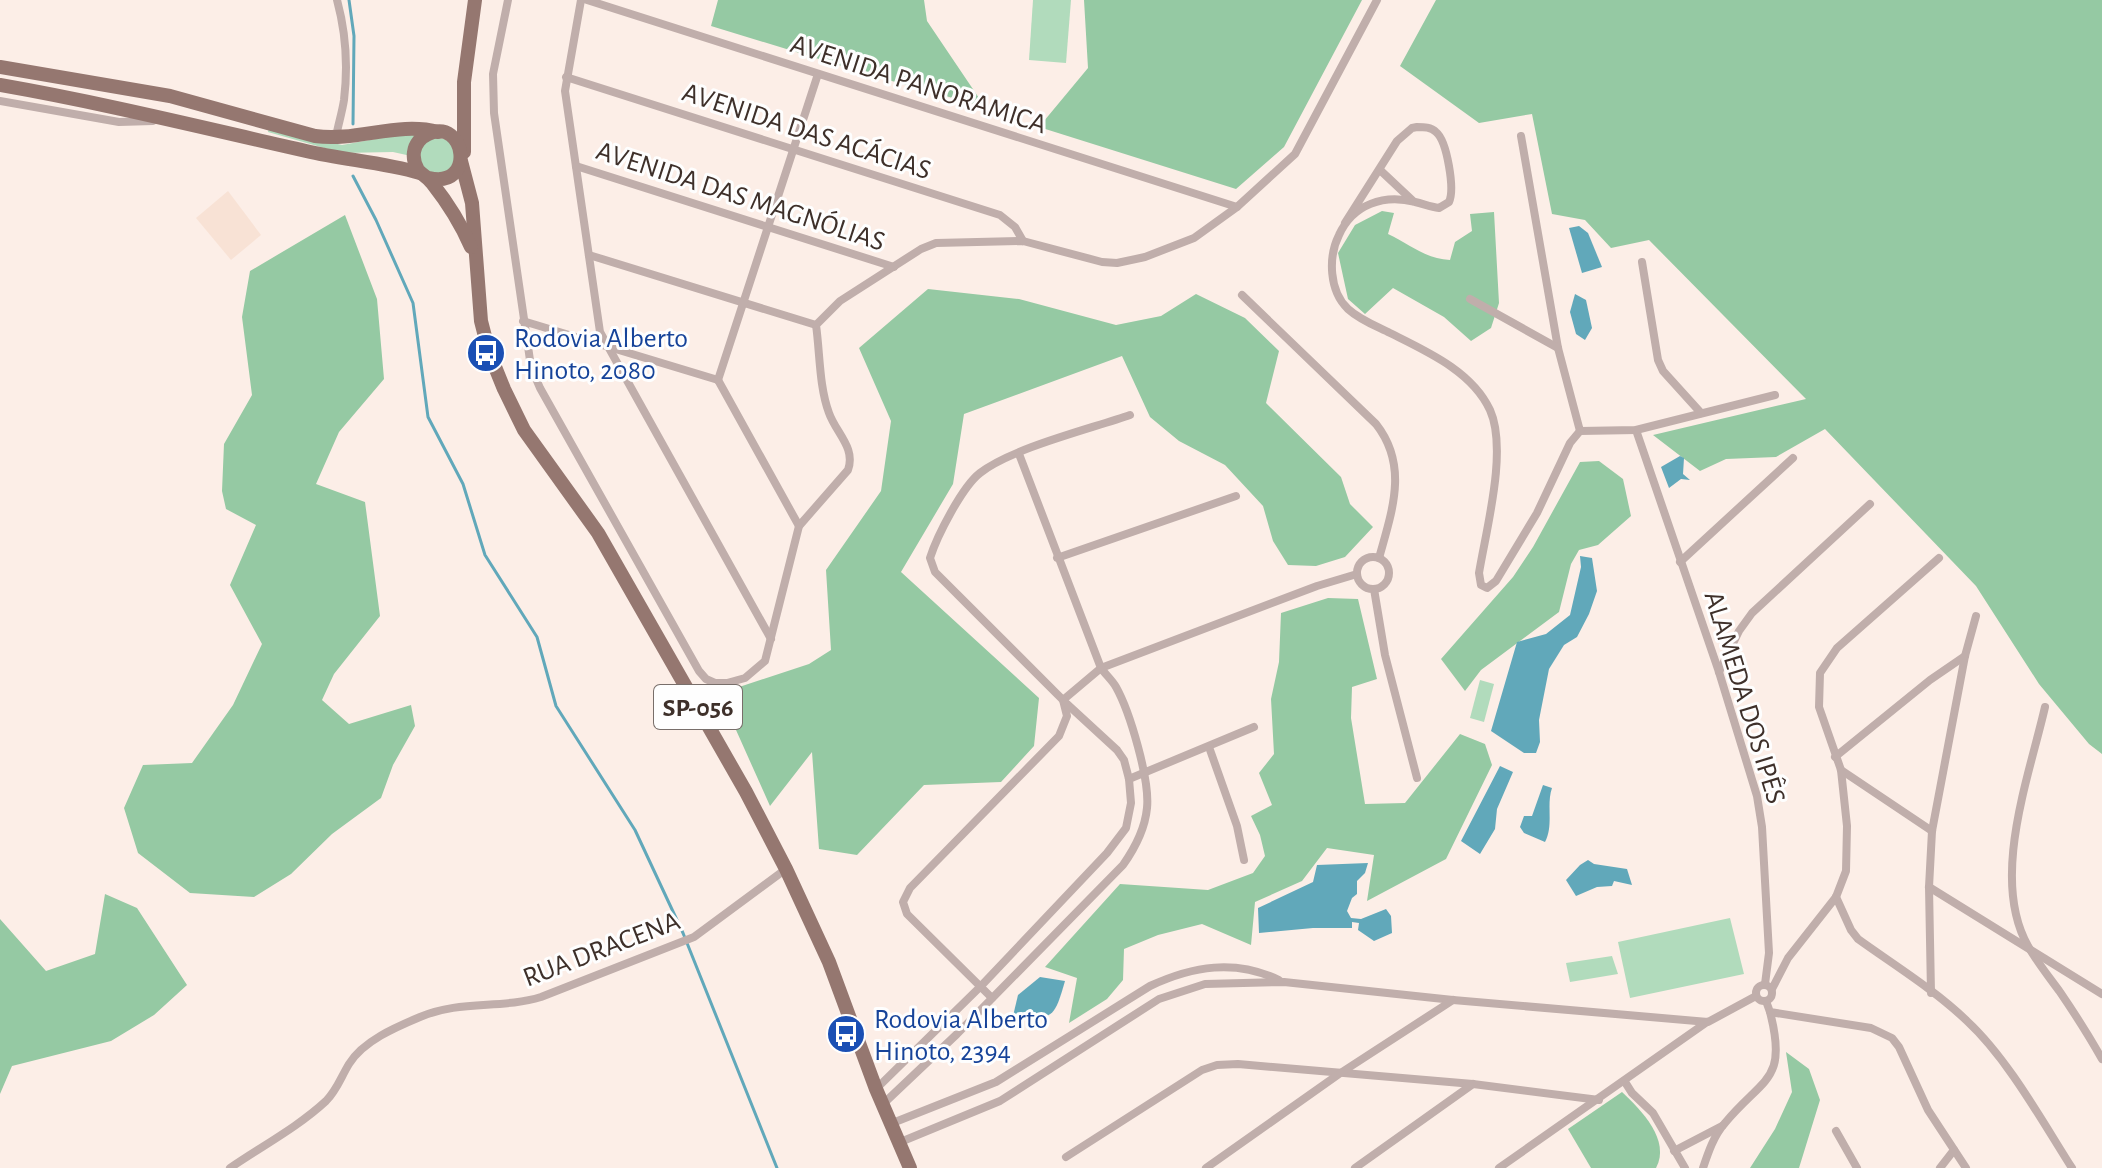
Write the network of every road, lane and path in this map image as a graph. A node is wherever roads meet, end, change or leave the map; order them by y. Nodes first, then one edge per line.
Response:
1 (337, 0) edge
2 (475, 0) edge
3 (508, 0) edge
4 (581, 0) edge
5 (587, 0) edge
6 (1377, 0) edge
7 (0, 67) edge
8 (818, 74) junction
9 (566, 77) junction
10 (0, 85) edge
11 (0, 101) edge
12 (464, 111) junction
13 (187, 122) junction
14 (442, 132) junction
15 (1521, 136) dead end
16 (336, 139) junction
17 (793, 149) junction
18 (461, 158) junction
19 (576, 166) junction
20 (1380, 170) junction
21 (425, 176) junction
22 (1414, 201) junction
23 (1237, 207) junction
24 (1345, 223) junction
25 (768, 226) junction
26 (1023, 241) junction
27 (589, 255) junction
28 (476, 258) junction
29 (1642, 262) dead end
30 (894, 267) junction
31 (1242, 295) dead end
32 (1470, 299) dead end
33 (743, 304) junction
34 (523, 321) junction
35 (816, 325) junction
36 (606, 346) junction
37 (1558, 348) junction
38 (718, 380) junction
39 (1775, 395) dead end
40 (1701, 413) junction
41 (1130, 415) dead end
42 (1636, 430) junction
43 (1580, 431) junction
44 (1019, 454) junction
45 (1793, 458) dead end
46 (1236, 496) dead end
47 (1870, 504) dead end
48 (799, 526) junction
49 (1057, 558) junction
50 (1379, 558) junction
51 (1939, 558) dead end
52 (1680, 562) junction
53 (1357, 574) junction
54 (1374, 589) junction
55 (1976, 616) dead end
56 (771, 639) junction
57 (1965, 656) junction
58 (1101, 668) junction
59 (1719, 672) junction
60 (1063, 700) junction
61 (2045, 707) dead end
62 (1254, 727) dead end
63 (1209, 747) junction
64 (1835, 757) junction
65 (1841, 770) junction
66 (1144, 773) junction
67 (1417, 778) dead end
68 (1129, 779) junction
69 (1932, 831) junction
70 (1244, 860) dead end
71 (786, 869) junction
72 (1929, 887) junction
73 (1836, 897) junction
74 (2027, 945) junction
75 (1769, 953) junction
76 (1788, 958) junction
77 (1284, 982) junction
78 (981, 986) junction
79 (1768, 986) junction
80 (1931, 993) junction
81 (2102, 994) edge
82 (1756, 996) junction
83 (992, 998) junction
84 (1453, 1000) junction
85 (1766, 1001) junction
86 (1770, 1012) junction
87 (949, 1018) junction
88 (1708, 1022) junction
89 (961, 1030) junction
90 (931, 1037) junction
91 (943, 1047) junction
92 (2102, 1059) edge
93 (1339, 1074) junction
94 (996, 1082) junction
95 (1448, 1082) junction
96 (1625, 1082) junction
97 (1473, 1084) junction
98 (876, 1089) junction
99 (960, 1098) junction
100 (1005, 1098) junction
101 (1599, 1100) junction
102 (1448, 1102) junction
103 (882, 1105) junction
104 (967, 1115) junction
105 (890, 1124) junction
106 (1722, 1126) junction
107 (1836, 1131) dead end
108 (897, 1143) junction
109 (1954, 1150) junction
110 (1674, 1151) junction
111 (1066, 1157) dead end
112 (1216, 1164) edge
113 (230, 1168) edge
114 (910, 1168) edge
115 (1206, 1168) edge
116 (1355, 1168) edge
117 (1499, 1168) edge
118 (1685, 1168) edge
119 (1703, 1168) edge
120 (1857, 1168) edge
121 (1940, 1168) edge
122 (1966, 1168) edge
123 (2072, 1168) edge

1 - 16 street
2 - 12 main road, SP-056
3 - 34 street
4 - 9 street
5 - 8 street, AVENIDA PANORAMICA
6 - 23 street
7 - 16 main road
8 - 17 street
8 - 23 street, AVENIDA PANORAMICA
9 - 17 street, AVENIDA DAS ACÁCIAS
9 - 19 street
10 - 13 main road
11 - 13 street
12 - 14 main road
12 - 18 main road, SP-056
13 - 21 main road
14 - 16 main road
14 - 18 main road
14 - 21 main road
15 - 37 street
17 - 25 street
17 - 26 street, AVENIDA DAS ACÁCIAS
18 - 21 main road
18 - 28 main road, SP-056
19 - 25 street, AVENIDA DAS MAGNÓLIAS
19 - 27 street
20 - 22 street
20 - 22 street
20 - 24 street
21 - 28 main road, SP-056
22 - 24 street
23 - 26 street
24 - 43 street
25 - 30 street, AVENIDA DAS MAGNÓLIAS
25 - 33 street
26 - 30 street
27 - 33 street
27 - 36 street
28 - 71 main road, SP-056
29 - 40 street
30 - 35 street
31 - 50 street
32 - 37 street
33 - 35 street
33 - 38 street
34 - 36 street
34 - 56 street
35 - 48 street
36 - 38 street
36 - 56 street
37 - 43 street
38 - 48 street
39 - 40 street
40 - 42 street
41 - 44 street
42 - 43 street
42 - 52 street, ALAMEDA DOS IPÊS
44 - 49 street
44 - 60 street
45 - 52 street
46 - 49 street
47 - 59 street
48 - 56 street
49 - 58 street
50 - 53 street
50 - 54 street
51 - 64 street
52 - 59 street, ALAMEDA DOS IPÊS
53 - 54 street
53 - 58 street
54 - 67 street
55 - 57 street
57 - 64 street
57 - 69 street
58 - 60 street
58 - 66 street
59 - 75 street, ALAMEDA DOS IPÊS
60 - 68 street
60 - 78 street
61 - 74 street
62 - 63 street
63 - 66 street
63 - 70 street
64 - 65 street
65 - 69 street
65 - 73 street
66 - 68 street
66 - 83 street
68 - 78 street
69 - 72 street
71 - 98 main road, SP-056
71 - 113 street, RUA DRACENA
72 - 74 street
72 - 80 street
73 - 76 street
73 - 80 street
74 - 81 street
74 - 92 street
75 - 76 street
75 - 79 street, ALAMEDA DOS IPÊS
76 - 79 street
77 - 84 street
77 - 94 street
77 - 100 street
78 - 83 street
78 - 87 street
79 - 82 street
79 - 85 street
80 - 123 street
82 - 85 street
82 - 88 street
83 - 89 street
84 - 88 street
84 - 93 street
85 - 86 street
86 - 106 street
86 - 109 street
87 - 89 street
87 - 90 street
88 - 96 street
89 - 91 street
90 - 91 street
90 - 98 street
91 - 103 street
93 - 95 street
93 - 111 street
93 - 112 street
94 - 99 street
94 - 100 street
95 - 97 street
95 - 102 street
96 - 101 street
96 - 110 street
97 - 101 street
97 - 102 street
98 - 103 main road, SP-056
99 - 104 street
99 - 105 street
100 - 104 street
101 - 117 street
102 - 116 street
103 - 105 main road, SP-056
104 - 108 street
105 - 108 main road, SP-056
106 - 110 street
106 - 119 street
107 - 120 street
108 - 114 main road, SP-056
109 - 121 street
109 - 122 street
110 - 118 street
112 - 115 street

